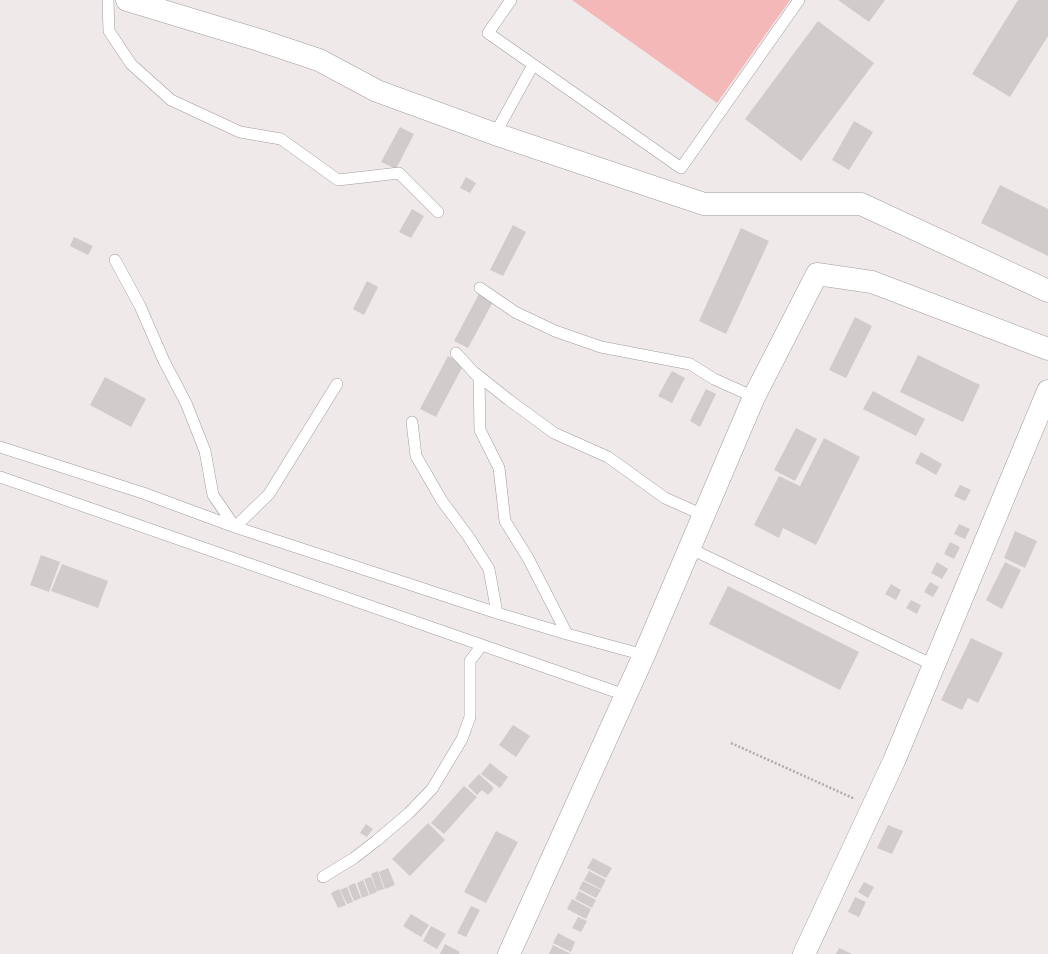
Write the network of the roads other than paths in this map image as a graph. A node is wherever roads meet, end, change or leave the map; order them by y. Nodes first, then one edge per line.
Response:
1 (108, 0) edge
2 (127, 0) edge
3 (511, 0) edge
4 (799, 0) edge
5 (533, 64) junction
6 (495, 134) junction
7 (438, 212) dead end
8 (115, 260) dead end
9 (480, 288) dead end
10 (1048, 291) edge
11 (1048, 349) edge
12 (456, 353) dead end
13 (472, 370) junction
14 (337, 384) dead end
15 (1048, 391) edge
16 (754, 396) junction
17 (412, 422) dead end
18 (0, 447) edge
19 (0, 477) edge
20 (703, 515) junction
21 (235, 527) junction
22 (689, 548) junction
23 (497, 613) junction
24 (567, 634) junction
25 (482, 645) junction
26 (644, 655) junction
27 (933, 665) junction
28 (625, 695) junction
29 (324, 877) dead end
30 (508, 954) edge
31 (804, 954) edge

1 - 7 lane
2 - 6 street
3 - 5 lane
4 - 5 lane
5 - 6 lane
6 - 10 street
8 - 21 lane
9 - 16 lane
11 - 16 street
12 - 13 lane
13 - 20 lane
13 - 24 lane
14 - 21 lane
15 - 27 street
16 - 20 street
17 - 23 lane
18 - 21 lane
19 - 25 lane
20 - 22 street
21 - 23 lane
22 - 26 street
22 - 27 lane
23 - 24 lane
24 - 26 lane
25 - 28 lane
25 - 29 lane
26 - 28 street
27 - 31 street
28 - 30 street

